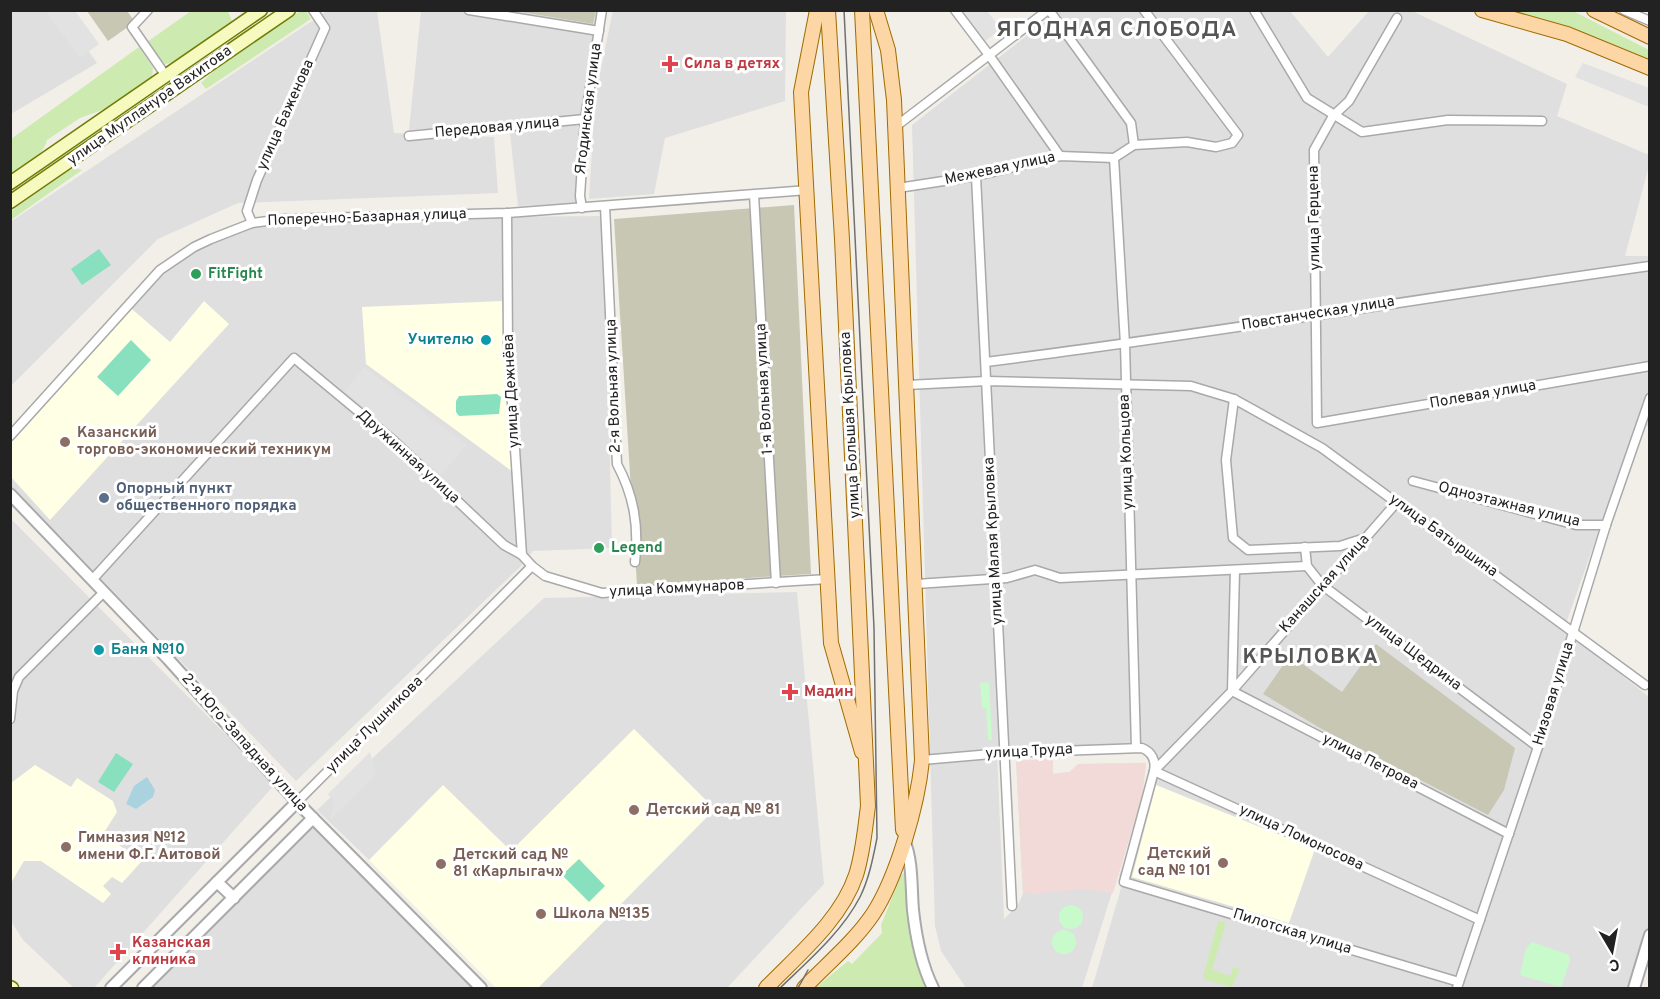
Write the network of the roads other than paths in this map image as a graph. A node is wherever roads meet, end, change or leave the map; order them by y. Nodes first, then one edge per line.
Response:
1 (148, 10) edge
2 (261, 10) edge
3 (289, 10) edge
4 (313, 10) edge
5 (469, 10) edge
6 (602, 10) edge
7 (817, 10) edge
8 (828, 10) edge
9 (862, 10) edge
10 (876, 10) edge
11 (955, 10) edge
12 (1049, 10) edge
13 (1144, 10) edge
14 (1254, 10) edge
15 (1482, 10) edge
16 (1594, 10) edge
17 (1624, 10) edge
18 (1397, 18) dead end
19 (1650, 21) edge
20 (598, 31) junction
21 (1650, 37) edge
22 (989, 55) junction
23 (1650, 68) edge
24 (166, 76) junction
25 (1333, 116) junction
26 (585, 119) junction
27 (1542, 121) dead end
28 (895, 127) junction
29 (410, 136) dead end
30 (1134, 145) junction
31 (1060, 156) junction
32 (1114, 158) junction
33 (976, 176) junction
34 (10, 183) edge
35 (898, 188) junction
36 (808, 190) junction
37 (754, 195) junction
38 (10, 202) edge
39 (605, 206) junction
40 (582, 208) junction
41 (507, 213) junction
42 (252, 224) junction
43 (1650, 266) edge
44 (1316, 313) junction
45 (1125, 344) junction
46 (986, 362) junction
47 (1650, 366) edge
48 (987, 381) junction
49 (1125, 384) junction
50 (907, 385) junction
51 (1234, 399) junction
52 (1650, 399) edge
53 (1317, 423) joint
54 (10, 436) edge
55 (1413, 481) dead end
56 (10, 494) edge
57 (1397, 502) junction
58 (1606, 525) junction
59 (1368, 537) junction
60 (1305, 547) junction
61 (522, 555) junction
62 (635, 562) dead end
63 (532, 566) junction
64 (1307, 566) junction
65 (1235, 570) junction
66 (1131, 575) junction
67 (828, 579) junction
68 (996, 579) junction
69 (92, 580) junction
70 (776, 583) junction
71 (916, 584) junction
72 (1322, 585) junction
73 (104, 592) junction
74 (1574, 631) junction
75 (1645, 685) dead end
76 (1232, 691) junction
77 (10, 719) edge
78 (1136, 747) junction
79 (1538, 747) junction
80 (1003, 753) junction
81 (922, 760) junction
82 (868, 771) junction
83 (1154, 771) junction
84 (297, 802) junction
85 (313, 818) junction
86 (1509, 834) junction
87 (903, 838) junction
88 (217, 882) junction
89 (234, 898) junction
90 (1012, 906) dead end
91 (1480, 920) junction
92 (1650, 935) edge
93 (1458, 985) edge
94 (111, 988) edge
95 (143, 988) edge
96 (481, 988) edge
97 (766, 988) edge
98 (804, 988) edge
99 (933, 988) edge
100 (1634, 988) edge

1 - 24 street
2 - 24 main road, улица Мулланура Вахитова
3 - 38 main road, улица Мулланура Вахитова
4 - 42 street, улица Баженова
5 - 20 street
6 - 20 street, Ягодинская улица
7 - 36 main road
8 - 82 main road, улица Большая Крыловка
9 - 87 main road, улица Большая Крыловка
10 - 28 main road
11 - 22 street
12 - 22 street
12 - 30 street
13 - 30 street
14 - 25 street
15 - 23 main road
16 - 21 main road
17 - 19 street
18 - 25 street, улица Герцена
20 - 26 street, Ягодинская улица
22 - 28 street
22 - 31 street
24 - 34 main road, улица Мулланура Вахитова
25 - 27 street
25 - 44 street, улица Герцена
26 - 29 street, Передовая улица
26 - 40 street, Ягодинская улица
28 - 35 main road
30 - 32 street
31 - 32 street, Межевая улица
31 - 33 street, Межевая улица
32 - 45 street, улица Кольцова
33 - 35 street, Межевая улица
33 - 46 street, улица Малая Крыловка
35 - 50 main road
36 - 37 street, Поперечно-Базарная улица
36 - 67 main road
37 - 39 street, Поперечно-Базарная улица
37 - 70 street, 1-я Вольная улица
39 - 40 street, Поперечно-Базарная улица
39 - 62 street, 2-я Вольная улица
40 - 41 street, Поперечно-Базарная улица
41 - 42 street, Поперечно-Базарная улица
41 - 61 street, улица Дежнёва
42 - 54 street, Поперечно-Базарная улица
43 - 44 street, Повстанческая улица
44 - 45 street, Повстанческая улица
44 - 53 street, улица Герцена
45 - 46 street, Повстанческая улица
45 - 49 street, улица Кольцова
46 - 48 street, улица Малая Крыловка
47 - 53 street, Полевая улица
48 - 49 street
48 - 50 street
48 - 68 street, улица Малая Крыловка
49 - 51 street
49 - 66 street, улица Кольцова
50 - 71 main road
51 - 57 street, улица Батыршина
51 - 60 street
52 - 58 street, Низовая улица
55 - 58 street, Одноэтажная улица
56 - 69 street, 2-я Юго-Западная улица
57 - 59 street, Канашская улица
57 - 74 street, улица Батыршина
58 - 74 street, Низовая улица
59 - 60 street
59 - 72 street, Канашская улица
60 - 64 street
61 - 63 street
61 - 69 street, Дружинная улица
63 - 70 street, улица Коммунаров
63 - 84 street, улица Лушникова
64 - 65 street
64 - 72 street, улица Щедрина
65 - 66 street
65 - 76 street
66 - 68 street
66 - 78 street, улица Кольцова
67 - 70 street, улица Коммунаров
67 - 82 main road
68 - 71 street
68 - 80 street, улица Малая Крыловка
69 - 73 street, 2-я Юго-Западная улица
71 - 81 main road
72 - 76 street, Канашская улица
72 - 79 street, улица Щедрина
73 - 77 street
73 - 84 street, 2-я Юго-Западная улица
74 - 75 street, улица Батыршина
74 - 79 street, Низовая улица
76 - 83 street, Канашская улица
76 - 86 street, улица Петрова
78 - 80 street, улица Труда
78 - 83 street
79 - 86 street, Низовая улица
80 - 81 street, улица Труда
80 - 90 street, улица Малая Крыловка
81 - 87 main road
82 - 97 main road, улица Большая Крыловка
83 - 91 street, улица Ломоносова
83 - 93 street, Пилотская улица
84 - 85 street, 2-я Юго-Западная улица
84 - 88 street, улица Лушникова
85 - 89 street
85 - 96 street, 2-я Юго-Западная улица
86 - 91 street, Низовая улица
87 - 98 main road
87 - 99 street
88 - 89 street
88 - 94 street, улица Лушникова
89 - 95 street
91 - 93 street, Низовая улица
92 - 100 street

